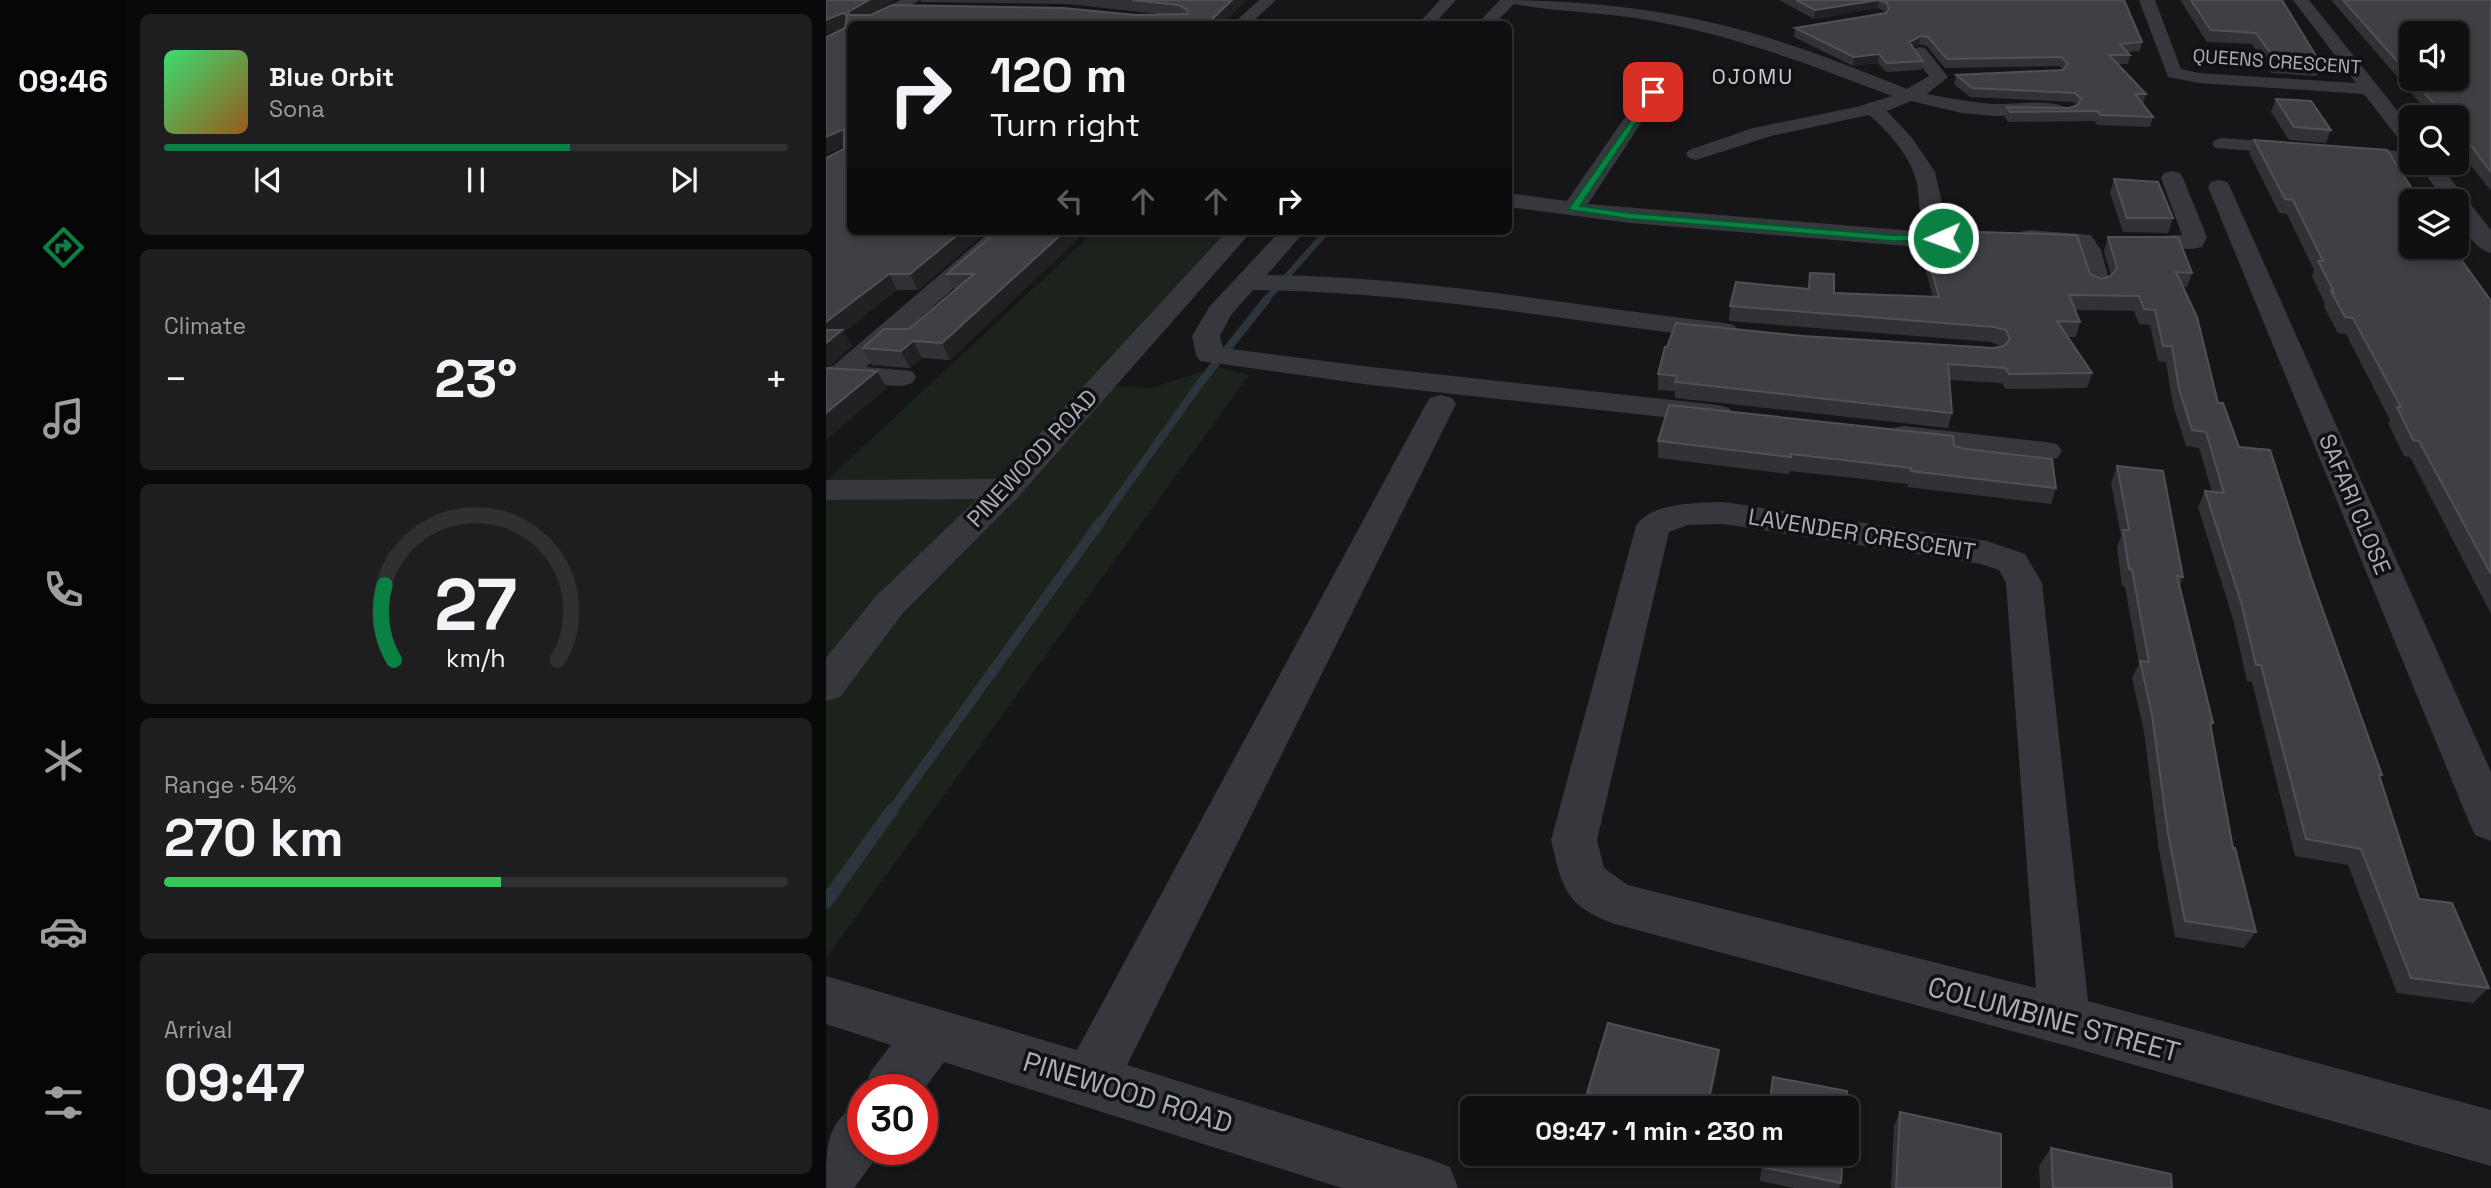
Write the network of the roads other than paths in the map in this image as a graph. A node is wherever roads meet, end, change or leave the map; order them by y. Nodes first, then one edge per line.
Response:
1 (1268, 0) edge
2 (1448, 0) edge
3 (1509, 0) edge
4 (1517, 0) edge
5 (2147, 0) edge
6 (2301, 0) edge
7 (917, 5) edge
8 (870, 21) edge
9 (1244, 21) edge
10 (1429, 21) edge
11 (1488, 21) edge
12 (1783, 31) dead end
13 (1749, 37) junction
14 (1919, 52) edge
15 (2370, 89) junction
16 (1653, 92) dead end
17 (1907, 95) junction
18 (2066, 109) edge
19 (1874, 110) junction
20 (2399, 126) edge
21 (2222, 144) dead end
22 (1696, 154) dead end
23 (2399, 157) edge
24 (2436, 175) edge
25 (2172, 178) dead end
26 (2219, 187) dead end
27 (2447, 189) edge
28 (1512, 200) edge
29 (1574, 208) junction
30 (2469, 218) edge
31 (1000, 235) edge
32 (1236, 235) edge
33 (1289, 235) edge
34 (1943, 238) junction
35 (2083, 240) junction
36 (2491, 246) edge
37 (1245, 282) junction
38 (2097, 283) edge
39 (1752, 334) edge
40 (1224, 357) joint
41 (833, 375) edge
42 (902, 377) dead end
43 (1441, 404) dead end
44 (1744, 417) edge
45 (1881, 432) edge
46 (2046, 451) dead end
47 (1007, 489) junction
48 (826, 490) edge
49 (826, 686) edge
50 (2491, 822) edge
51 (1615, 903) joint
52 (826, 1000) edge
53 (2064, 1020) junction
54 (934, 1032) junction
55 (902, 1074) edge
56 (1090, 1081) junction
57 (2491, 1138) edge
58 (847, 1150) edge
59 (826, 1178) edge
60 (1429, 1188) edge

1 - 9 street
2 - 10 street
3 - 11 street
4 - 13 street
5 - 15 street, QUEENS CRESCENT
6 - 15 street
7 - 8 street
12 - 13 street
13 - 17 street
14 - 17 street
15 - 20 street
16 - 29 street
17 - 18 street
17 - 19 street
19 - 22 street
19 - 34 street
21 - 23 street
24 - 27 street
25 - 35 street
26 - 50 street, SAFARI CLOSE
28 - 29 street
29 - 34 street
30 - 36 street
31 - 41 street
32 - 47 street, PINEWOOD ROAD
33 - 37 street
34 - 35 street
35 - 38 street
37 - 39 street
37 - 40 street
40 - 44 street
41 - 42 street
43 - 56 street
45 - 46 street
47 - 48 street
47 - 49 street, PINEWOOD ROAD
51 - 53 street, COLUMBINE STREET
51 - 53 street, LAVENDER CRESCENT
52 - 54 street, PINEWOOD ROAD
53 - 57 street, COLUMBINE STREET
54 - 55 street
54 - 56 street, PINEWOOD ROAD
56 - 60 street, PINEWOOD ROAD
58 - 59 street

